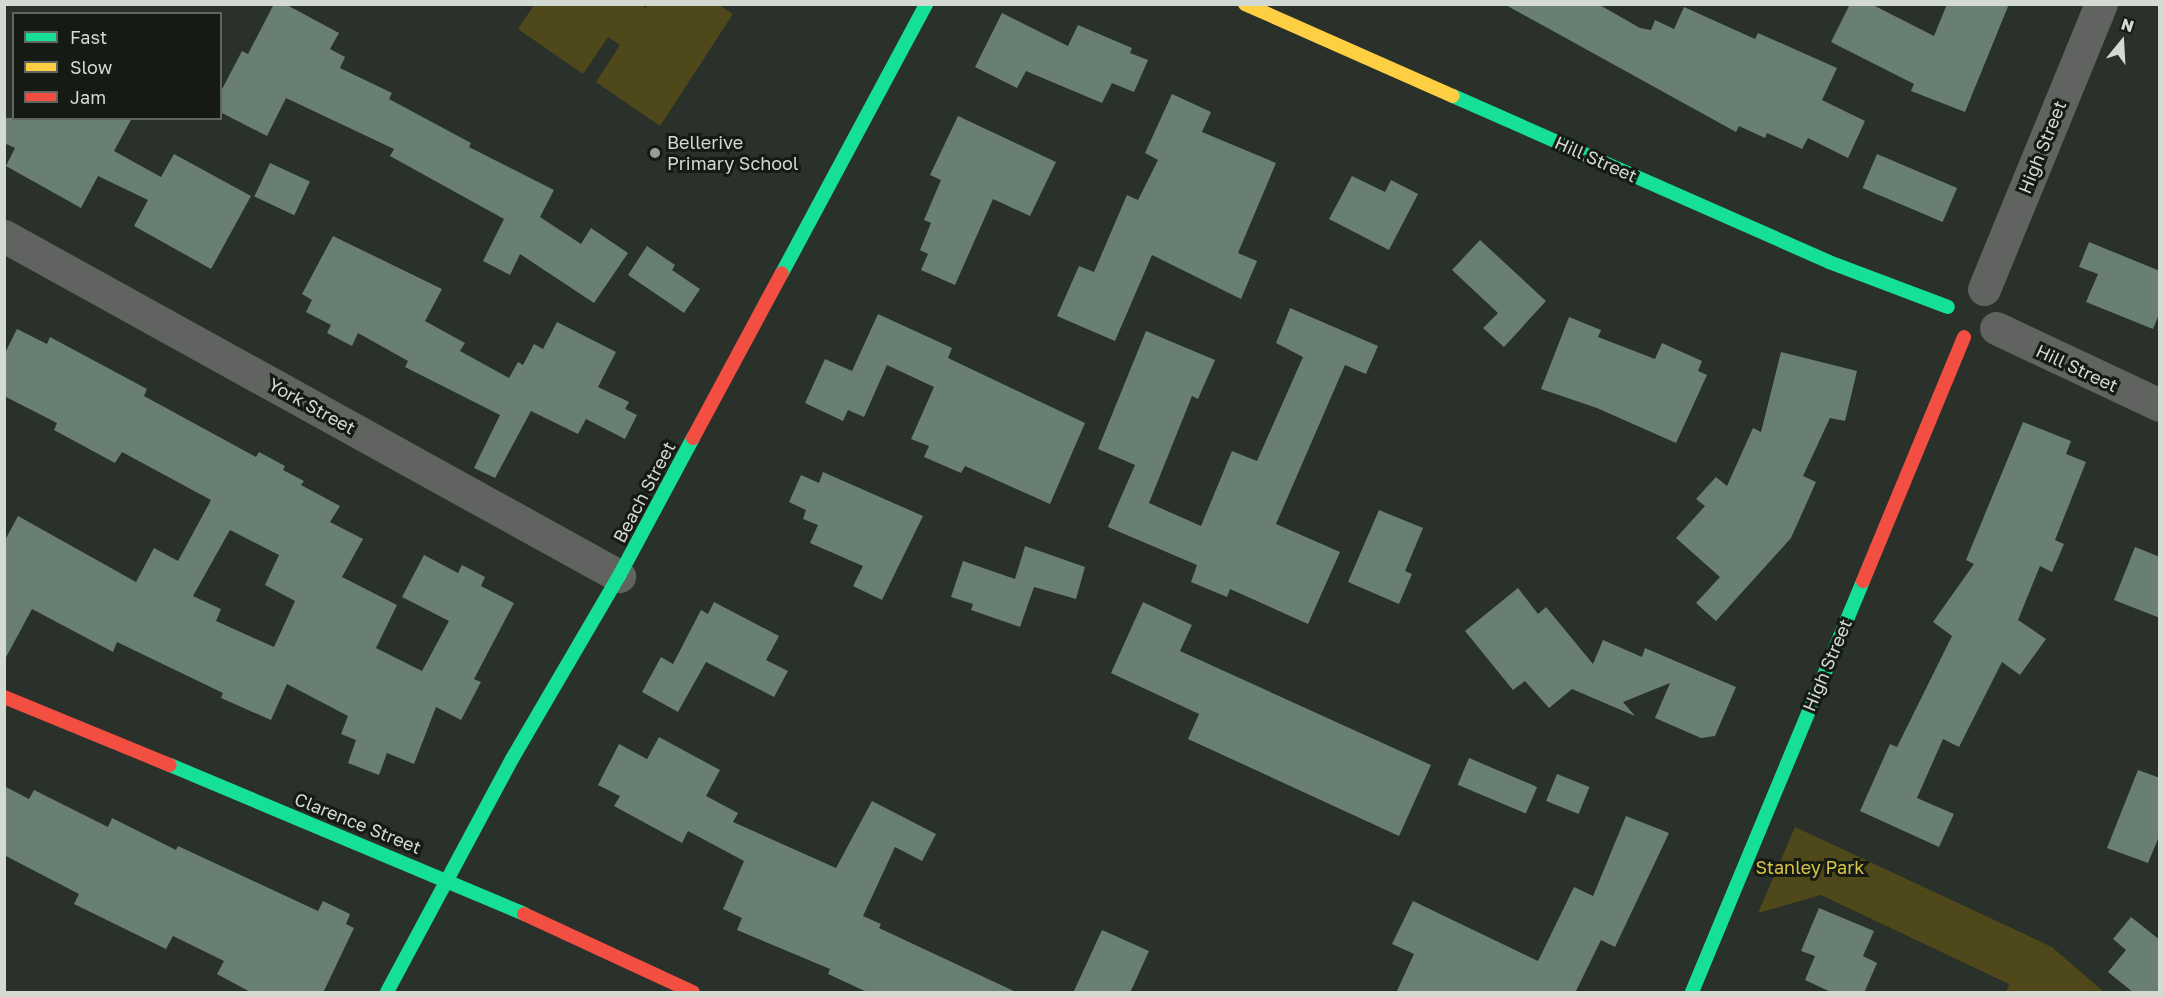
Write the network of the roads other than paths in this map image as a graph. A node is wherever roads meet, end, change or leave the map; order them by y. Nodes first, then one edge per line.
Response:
1 (926, 4) edge
2 (1245, 4) edge
3 (2101, 4) edge
4 (4, 236) edge
5 (1984, 289) junction
6 (1948, 307) junction
7 (1996, 328) junction
8 (1964, 337) junction
9 (2160, 405) edge
10 (619, 576) junction
11 (4, 697) edge
12 (447, 879) junction
13 (387, 993) edge
14 (693, 993) edge
15 (1692, 993) edge

1 - 10 street, Beach Street
2 - 6 street, Hill Street
3 - 5 street, High Street
4 - 10 street, York Street
5 - 6 street
5 - 7 street
6 - 8 street
7 - 8 street
7 - 9 street, Hill Street
8 - 15 street, High Street
10 - 12 street, Beach Street
11 - 12 street, Clarence Street
12 - 13 street, Beach Street
12 - 14 street, Clarence Street

